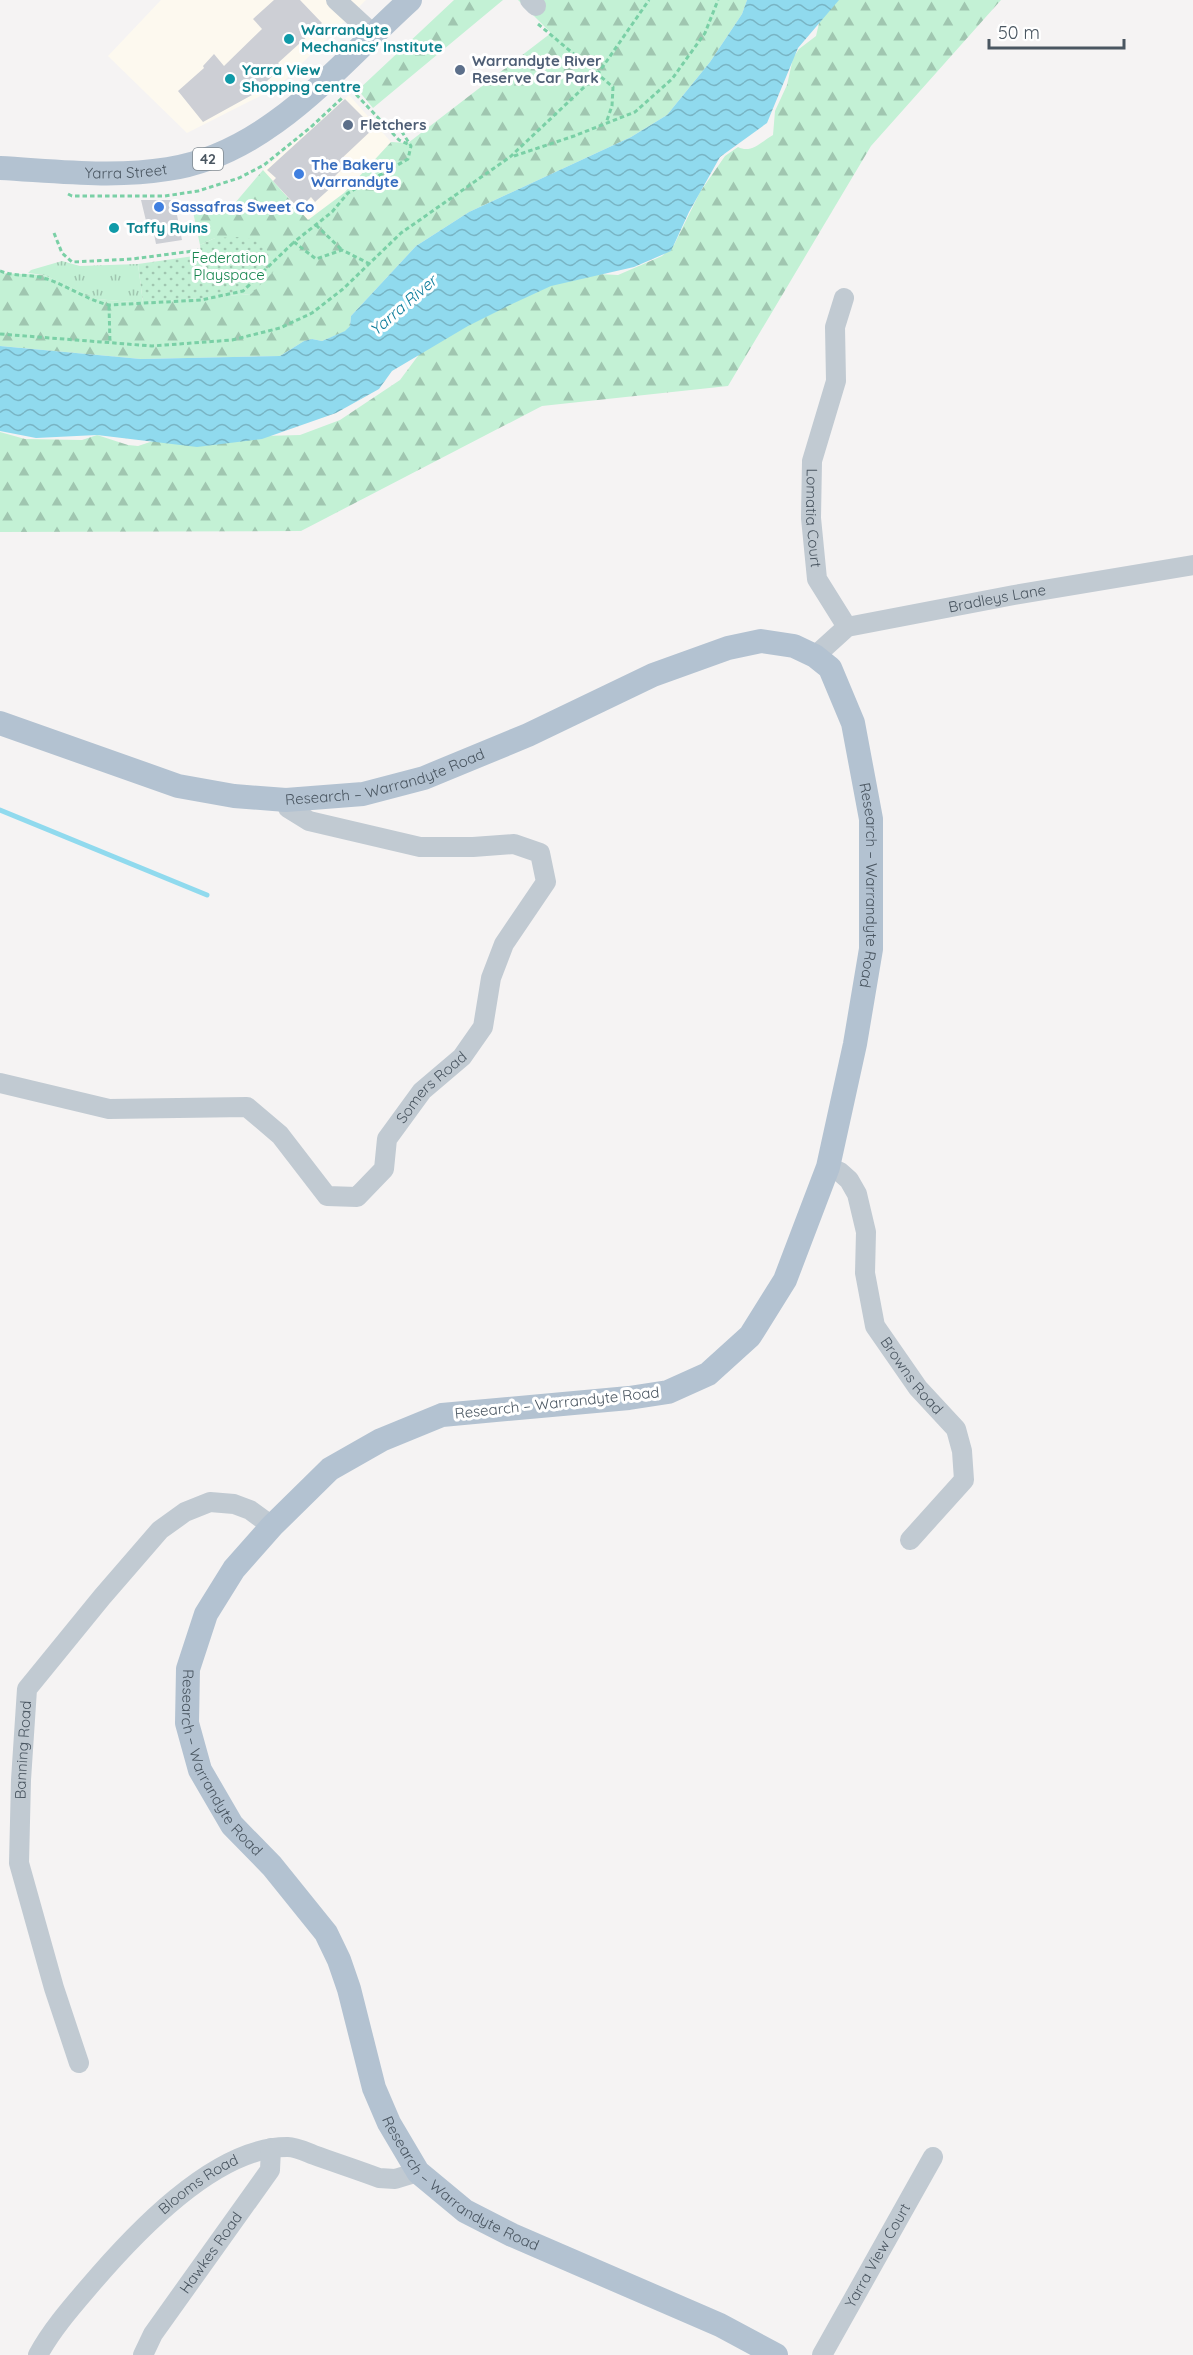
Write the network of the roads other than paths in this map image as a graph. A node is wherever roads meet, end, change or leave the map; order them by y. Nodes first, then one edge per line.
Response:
1 (336, 0) edge
2 (410, 0) edge
3 (373, 34) junction
4 (0, 168) edge
5 (844, 298) dead end
6 (1193, 565) edge
7 (847, 627) junction
8 (815, 656) junction
9 (0, 723) edge
10 (286, 800) junction
11 (0, 1083) edge
12 (828, 1167) junction
13 (272, 1526) junction
14 (910, 1540) dead end
15 (79, 2063) dead end
16 (271, 2148) junction
17 (933, 2157) dead end
18 (418, 2172) junction
19 (38, 2355) edge
20 (143, 2355) edge
21 (776, 2355) edge
22 (822, 2355) edge

1 - 3 street
2 - 3 main road, Yarra Street / 42
3 - 4 main road, Yarra Street / 42
5 - 7 street, Lomatia Court
6 - 7 street, Bradleys Lane
7 - 8 street
8 - 10 main road, Research – Warrandyte Road
8 - 12 main road, Research – Warrandyte Road
9 - 10 main road, Research – Warrandyte Road
10 - 11 street, Somers Road
12 - 13 main road, Research – Warrandyte Road
12 - 14 street, Browns Road
13 - 15 street, Banning Road
13 - 18 main road, Research – Warrandyte Road
16 - 18 street, Blooms Road
16 - 19 street, Blooms Road
16 - 20 street, Hawkes Road
17 - 22 street, Yarra View Court
18 - 21 main road, Research – Warrandyte Road

